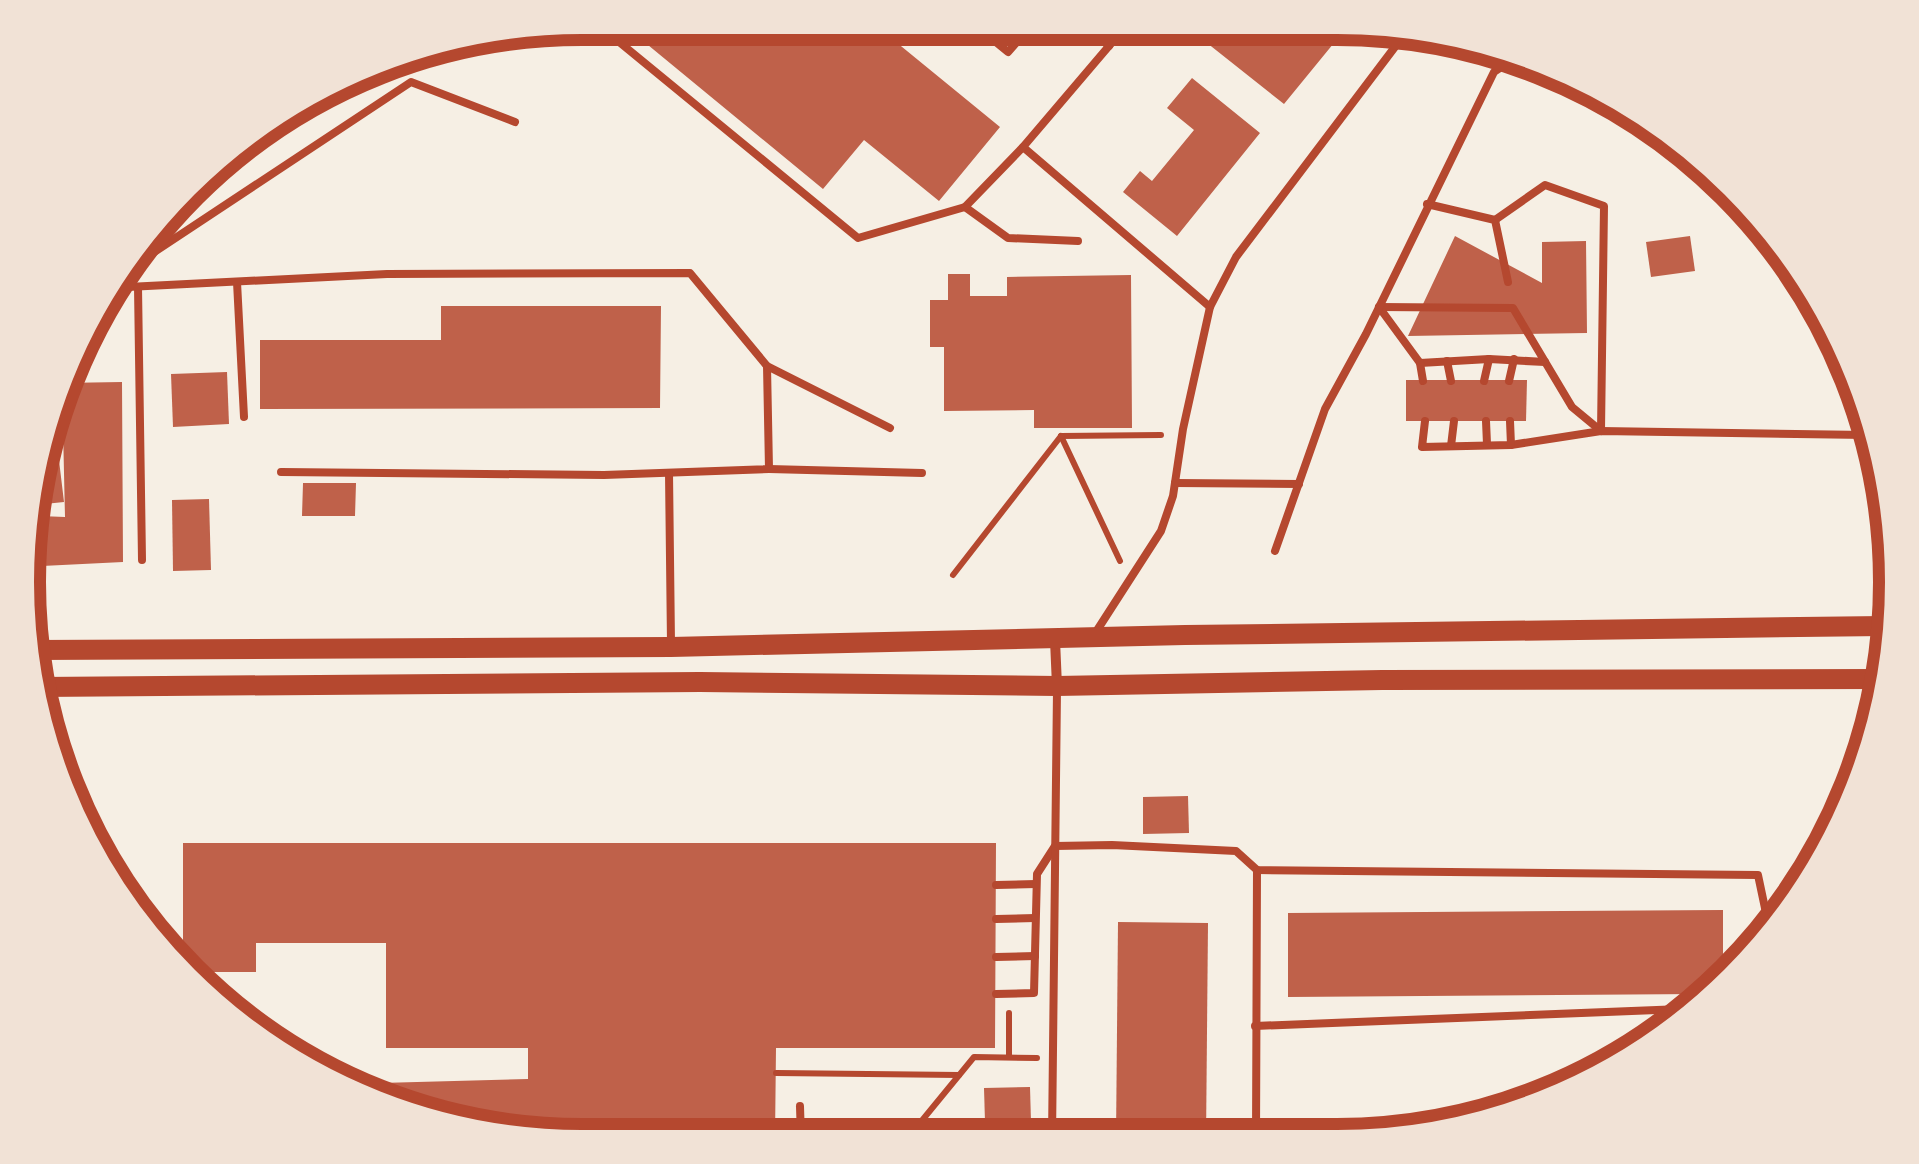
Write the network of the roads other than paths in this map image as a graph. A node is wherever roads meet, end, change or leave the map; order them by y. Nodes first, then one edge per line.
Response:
1 (618, 40) edge
2 (993, 40) edge
3 (1019, 40) edge
4 (1102, 40) edge
5 (1114, 40) edge
6 (1398, 44) edge
7 (1109, 46) junction
8 (1503, 66) edge
9 (516, 122) dead end
10 (1022, 147) junction
11 (1427, 204) junction
12 (965, 207) junction
13 (1495, 220) junction
14 (1078, 241) dead end
15 (150, 255) edge
16 (237, 282) junction
17 (1508, 282) dead end
18 (138, 286) junction
19 (128, 287) edge
20 (1210, 306) junction
21 (1379, 307) junction
22 (1489, 359) junction
23 (1514, 359) junction
24 (1447, 361) junction
25 (1545, 362) junction
26 (1420, 363) junction
27 (766, 366) junction
28 (1484, 380) dead end
29 (1423, 381) dead end
30 (1452, 381) dead end
31 (1510, 381) dead end
32 (244, 417) dead end
33 (1486, 421) dead end
34 (1510, 421) dead end
35 (1425, 422) dead end
36 (1454, 422) dead end
37 (890, 428) dead end
38 (1601, 431) junction
39 (1859, 435) edge
40 (1487, 444) junction
41 (1511, 445) junction
42 (1451, 446) junction
43 (769, 470) junction
44 (280, 472) dead end
45 (669, 473) junction
46 (922, 473) dead end
47 (1175, 483) junction
48 (1300, 484) junction
49 (1274, 551) dead end
50 (142, 560) dead end
51 (1877, 626) edge
52 (1092, 639) junction
53 (1055, 640) junction
54 (670, 647) junction
55 (45, 650) edge
56 (1870, 679) edge
57 (1057, 686) junction
58 (50, 687) edge
59 (1056, 846) junction
60 (1257, 870) junction
61 (1036, 884) junction
62 (996, 885) dead end
63 (1766, 913) edge
64 (1036, 918) junction
65 (996, 919) dead end
66 (1035, 956) junction
67 (996, 957) dead end
68 (996, 994) dead end
69 (1670, 1009) edge
70 (1255, 1026) junction
71 (800, 1106) dead end
72 (800, 1124) edge
73 (1052, 1124) edge
74 (1256, 1124) edge

1 - 12 lane
2 - 3 lane
4 - 7 lane
5 - 7 lane
6 - 20 lane
7 - 10 lane
8 - 11 lane
9 - 15 lane
10 - 12 lane
10 - 20 lane
11 - 13 lane
11 - 21 lane
12 - 14 lane
13 - 17 lane
13 - 38 lane
16 - 18 lane
16 - 27 lane
16 - 32 lane
18 - 19 lane
18 - 50 lane
20 - 47 lane
21 - 25 lane
21 - 26 lane
21 - 48 lane
22 - 23 lane
22 - 24 lane
22 - 28 lane
23 - 25 lane
23 - 31 lane
24 - 26 lane
24 - 30 lane
25 - 38 lane
26 - 29 lane
27 - 37 lane
27 - 43 lane
33 - 40 lane
34 - 41 lane
35 - 42 lane
36 - 42 lane
38 - 39 lane
38 - 41 lane
40 - 41 lane
40 - 42 lane
43 - 45 lane
43 - 46 lane
44 - 45 lane
45 - 54 lane
47 - 48 lane
47 - 52 lane
48 - 49 lane
51 - 52 main road
52 - 53 main road
53 - 54 main road
53 - 57 street
54 - 55 main road
56 - 57 main road
57 - 58 main road
57 - 59 lane
59 - 60 lane
59 - 61 lane
59 - 73 lane
60 - 63 lane
60 - 70 lane
61 - 62 lane
61 - 64 lane
64 - 65 lane
64 - 66 lane
66 - 67 lane
66 - 68 lane
69 - 70 lane
70 - 74 lane
71 - 72 lane

